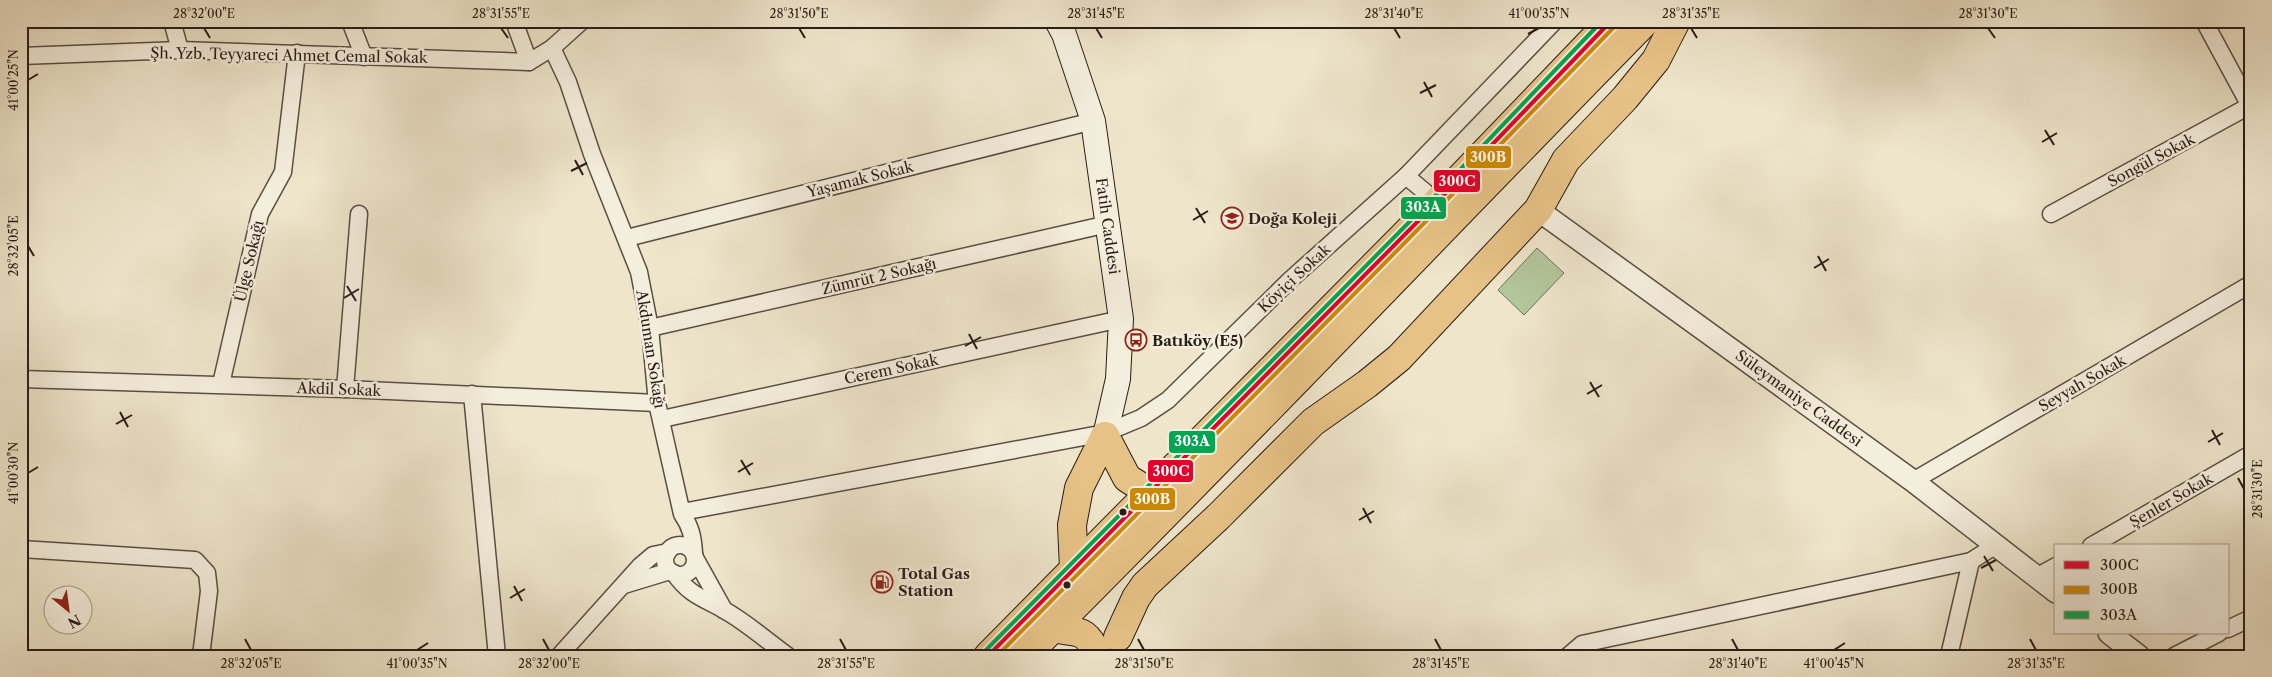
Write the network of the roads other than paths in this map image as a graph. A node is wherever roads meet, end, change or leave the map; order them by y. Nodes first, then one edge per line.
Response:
1 (172, 21) edge
2 (350, 21) edge
3 (514, 21) edge
4 (582, 21) edge
5 (1056, 21) edge
6 (1555, 21) edge
7 (1611, 21) edge
8 (1646, 21) edge
9 (1676, 21) edge
10 (2207, 22) edge
11 (552, 48) junction
12 (180, 50) junction
13 (297, 53) junction
14 (21, 56) edge
15 (364, 57) junction
16 (529, 62) junction
17 (2250, 106) edge
18 (1093, 121) junction
19 (1406, 176) junction
20 (1437, 202) junction
21 (1538, 210) junction
22 (359, 214) dead end
23 (2051, 214) dead end
24 (1108, 224) junction
25 (627, 238) junction
26 (2251, 284) edge
27 (1121, 319) junction
28 (650, 328) junction
29 (21, 379) edge
30 (221, 384) junction
31 (345, 389) junction
32 (472, 394) junction
33 (657, 403) junction
34 (662, 419) junction
35 (1105, 435) junction
36 (2251, 454) edge
37 (1913, 482) junction
38 (1149, 492) junction
39 (682, 513) junction
40 (2094, 544) edge
41 (1996, 545) junction
42 (21, 549) edge
43 (670, 550) junction
44 (1128, 550) junction
45 (694, 556) junction
46 (1971, 561) junction
47 (2054, 567) edge
48 (1074, 569) junction
49 (672, 572) junction
50 (2036, 577) junction
51 (624, 585) junction
52 (2054, 590) edge
53 (724, 610) junction
54 (2251, 618) edge
55 (1052, 628) junction
56 (2230, 628) edge
57 (2110, 634) edge
58 (2218, 634) edge
59 (1114, 646) edge
60 (2136, 655) edge
61 (201, 656) edge
62 (497, 656) edge
63 (559, 656) edge
64 (788, 656) edge
65 (988, 656) edge
66 (1025, 656) edge
67 (1098, 656) edge
68 (1568, 656) edge
69 (1949, 656) edge
70 (2174, 656) edge

1 - 12 street
2 - 15 street
3 - 16 street
4 - 11 street
5 - 18 main road, Fatih Caddesi
6 - 19 street, Köyiçi Sokak
7 - 20 highway
8 - 44 highway
9 - 21 highway
10 - 17 street
11 - 16 street
11 - 25 street, Akduman Sokağı
12 - 13 street, Şh. Yzb. Teyyareci Ahmet Cemal Sokak
12 - 14 street, Şh. Yzb. Teyyareci Ahmet Cemal Sokak
13 - 15 street, Şh. Yzb. Teyyareci Ahmet Cemal Sokak
13 - 30 street, Ülge Sokağı
15 - 16 street, Şh. Yzb. Teyyareci Ahmet Cemal Sokak
17 - 23 street, Songül Sokak
18 - 24 main road, Fatih Caddesi
18 - 25 street, Yaşamak Sokak
19 - 20 street
19 - 35 street, Köyiçi Sokak
20 - 38 highway
21 - 37 street, Süleymaniye Caddesi
21 - 59 highway
22 - 31 street
24 - 27 main road, Fatih Caddesi
24 - 28 street, Zümrüt 2 Sokağı
25 - 28 street, Akduman Sokağı
26 - 37 street, Seyyah Sokak
27 - 34 street, Cerem Sokak
27 - 35 main road, Fatih Caddesi
28 - 33 street, Akduman Sokağı
29 - 30 street, Akdil Sokak
30 - 31 street, Akdil Sokak
31 - 32 street, Akdil Sokak
32 - 33 street, Akdil Sokak
32 - 62 street
33 - 34 street, Akduman Sokağı
34 - 39 street, Akduman Sokağı
35 - 38 highway
35 - 39 street, Köyiçi Sokak
35 - 48 highway
36 - 40 street, Şenler Sokak
37 - 41 street, Süleymaniye Caddesi
38 - 48 highway
39 - 43 street, Akduman Sokağı
39 - 45 street, Akduman Sokağı
41 - 46 street
41 - 50 street, Süleymaniye Caddesi
42 - 61 street
43 - 45 street
43 - 49 street
43 - 51 street
44 - 55 highway
44 - 59 highway
45 - 49 street
45 - 53 street
46 - 68 street
46 - 69 street
47 - 50 street
48 - 65 highway
49 - 51 street
49 - 53 street
50 - 52 street, Süleymaniye Caddesi
51 - 63 street
53 - 64 street
54 - 56 street
55 - 66 highway
55 - 67 highway
57 - 60 street
58 - 70 street

